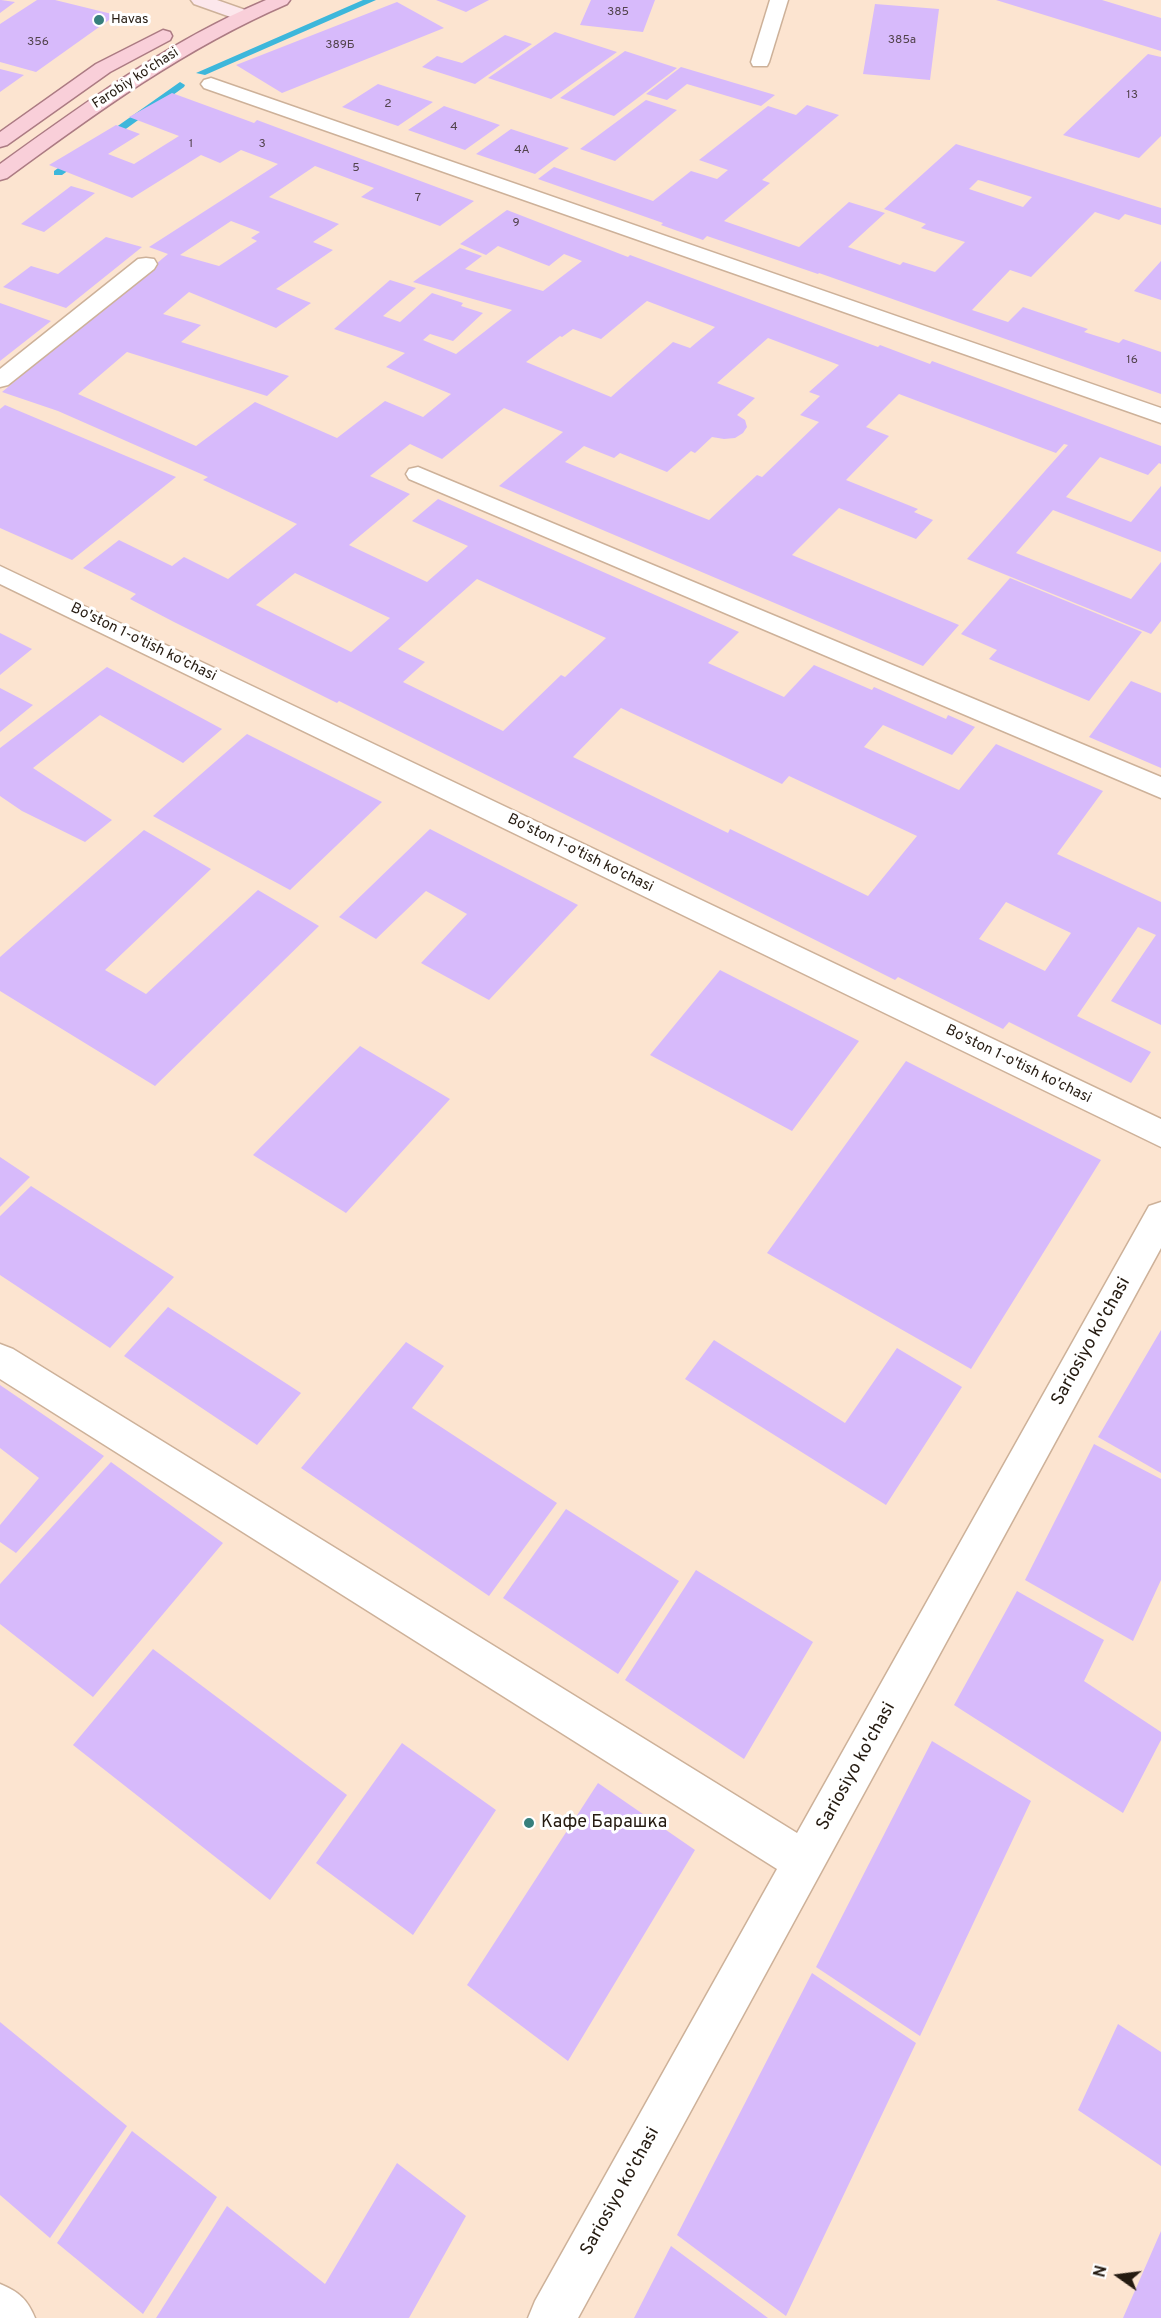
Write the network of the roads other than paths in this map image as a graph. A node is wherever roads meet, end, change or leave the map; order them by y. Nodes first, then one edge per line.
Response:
1 (200, 0) edge
2 (779, 0) edge
3 (270, 2) edge
4 (233, 7) edge
5 (760, 62) dead end
6 (211, 84) dead end
7 (0, 141) edge
8 (0, 174) edge
9 (146, 264) dead end
10 (0, 380) edge
11 (1161, 416) edge
12 (418, 474) dead end
13 (0, 574) edge
14 (1161, 788) edge
15 (1161, 1134) edge
16 (1161, 1216) edge
17 (0, 1360) edge
18 (804, 1862) junction
19 (0, 2308) edge
20 (11, 2318) edge
21 (552, 2318) edge

1 - 4 main road
2 - 5 street
3 - 4 main road, Farobiy ko'chasi
4 - 7 main road, Farobiy ko'chasi
4 - 8 main road, Farobiy ko'chasi
6 - 11 street
9 - 10 street
12 - 14 street
13 - 15 street, Bo'ston 1-o'tish ko'chasi
16 - 18 street, Sariosiyo ko'chasi
17 - 18 street
18 - 21 street, Sariosiyo ko'chasi
19 - 20 street

